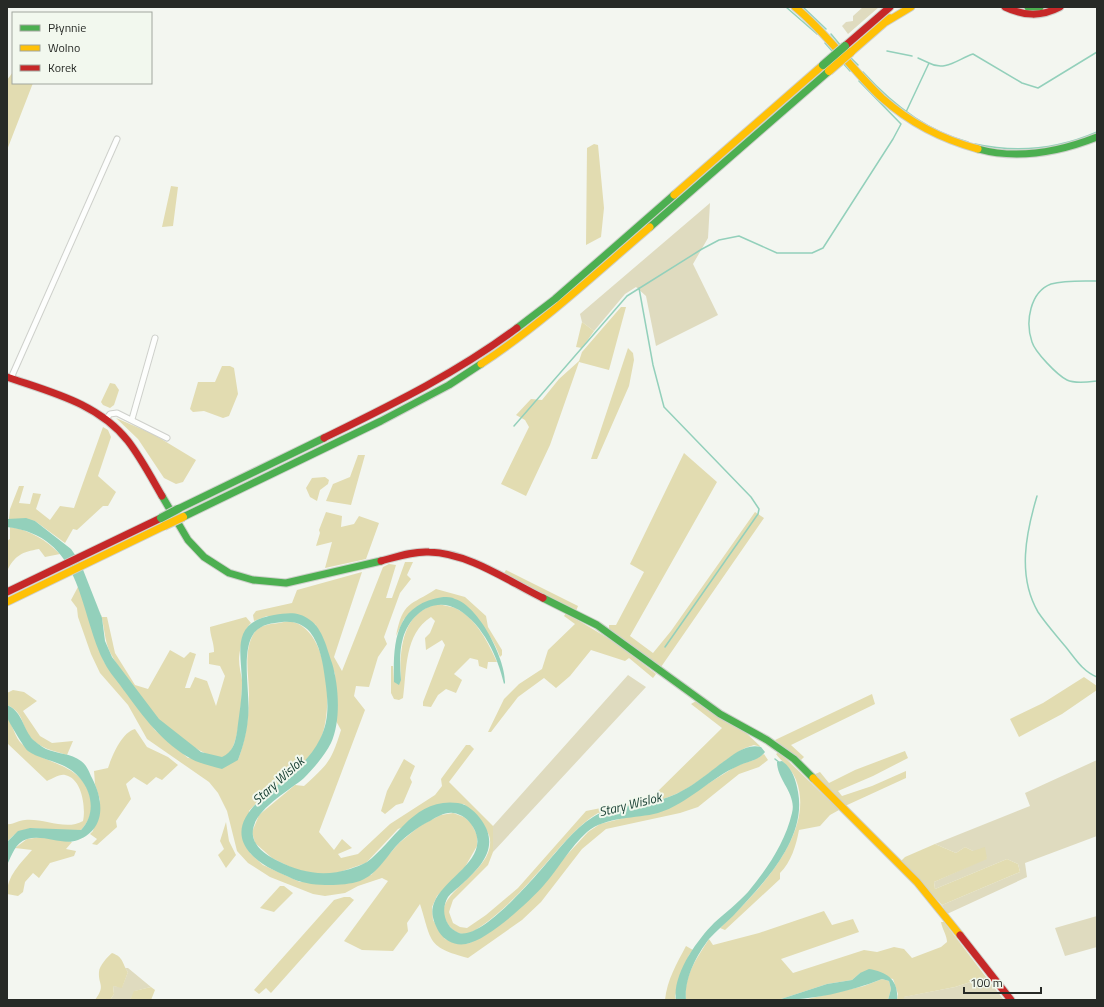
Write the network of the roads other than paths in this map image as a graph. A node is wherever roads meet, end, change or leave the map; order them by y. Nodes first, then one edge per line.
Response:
1 (796, 7) edge
2 (890, 7) edge
3 (903, 7) edge
4 (911, 7) edge
5 (1005, 7) edge
6 (1028, 7) edge
7 (1040, 7) edge
8 (1060, 7) edge
9 (886, 22) junction
10 (848, 49) junction
11 (1097, 137) edge
12 (117, 139) dead end
13 (155, 338) dead end
14 (9, 378) edge
15 (106, 419) junction
16 (132, 419) junction
17 (167, 438) dead end
18 (162, 522) junction
19 (57, 573) junction
20 (7, 592) edge
21 (7, 602) edge
22 (1011, 1000) edge

1 - 11 main road
2 - 10 main road
3 - 9 main road
4 - 9 main road
5 - 8 main road
6 - 7 main road
9 - 10 main road
10 - 18 main road, bridge
12 - 14 street
13 - 16 street
14 - 15 main road
15 - 16 street
15 - 22 main road
16 - 17 street
18 - 19 main road
18 - 19 main road
19 - 20 main road
19 - 21 main road

